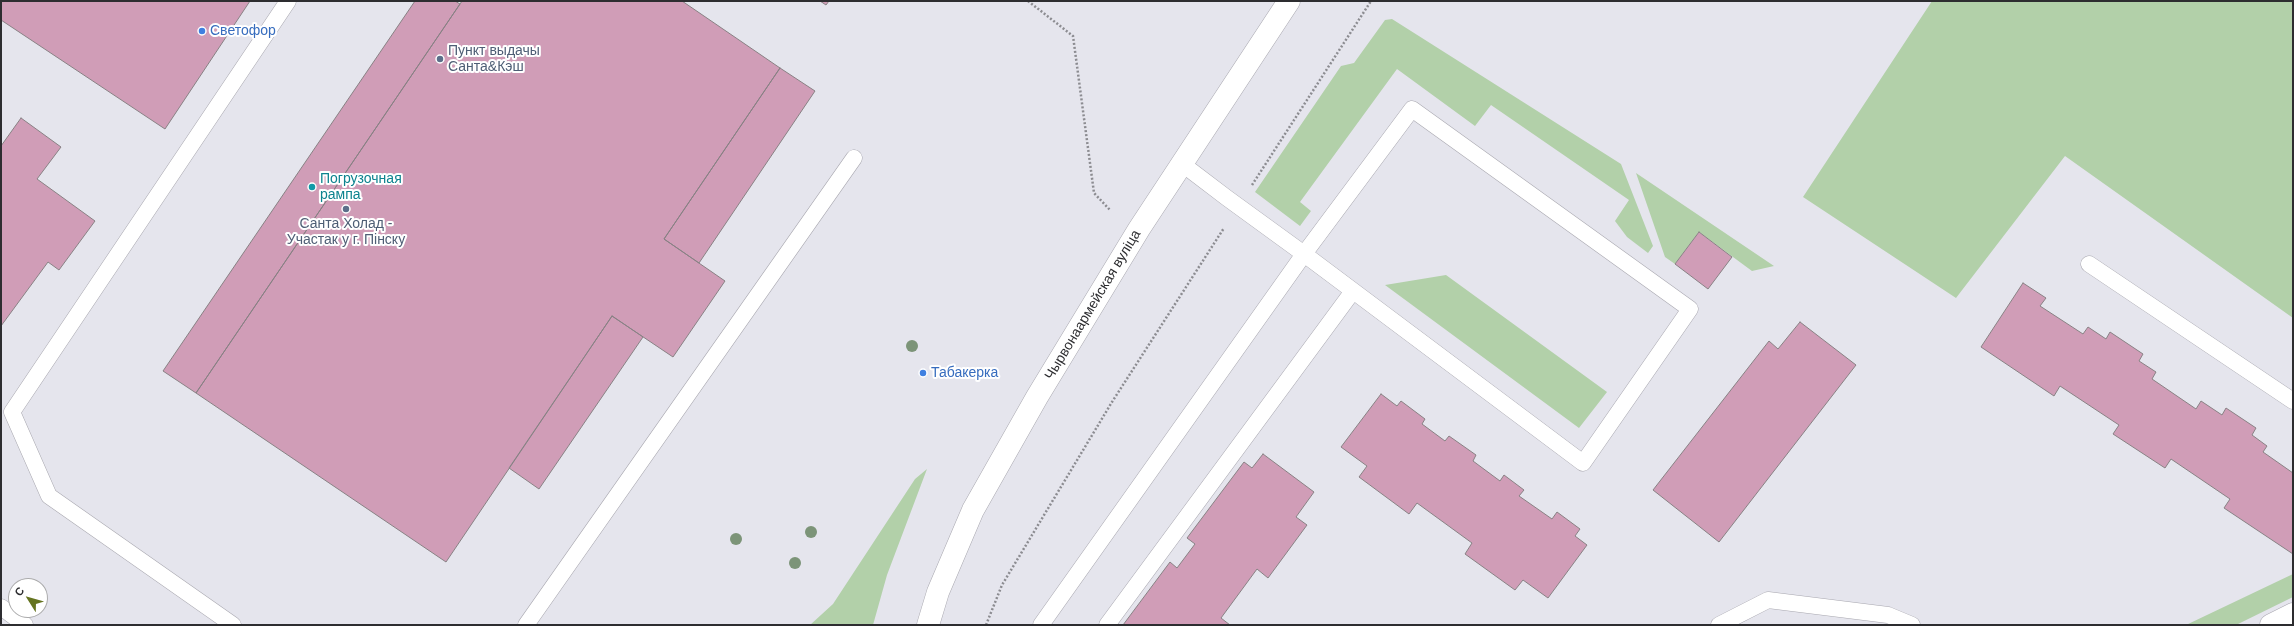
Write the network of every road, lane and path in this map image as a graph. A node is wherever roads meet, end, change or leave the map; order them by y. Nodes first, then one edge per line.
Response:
1 (288, 1) edge
2 (1028, 1) edge
3 (1289, 1) edge
4 (1371, 1) edge
5 (854, 158) dead end
6 (1181, 163) junction
7 (1238, 206) junction
8 (1110, 210) dead end
9 (1304, 254) junction
10 (2089, 264) dead end
11 (1353, 291) junction
12 (2293, 401) edge
13 (6, 410) edge
14 (1, 607) edge
15 (2293, 614) edge
16 (25, 625) edge
17 (233, 625) edge
18 (526, 625) edge
19 (928, 625) edge
20 (986, 625) edge
21 (1041, 625) edge
22 (1107, 625) edge
23 (1719, 625) edge
24 (1912, 625) edge
25 (2271, 625) edge

1 - 13 lane
2 - 8 path
3 - 6 street, Чырвонаармейская вуліца
4 - 7 path
5 - 18 lane
6 - 7 lane
6 - 19 street, Чырвонаармейская вуліца
7 - 9 lane
7 - 20 path
9 - 11 lane
9 - 11 lane
9 - 21 lane
10 - 12 lane
11 - 22 lane
13 - 17 lane
14 - 16 lane
15 - 25 street
23 - 24 lane

